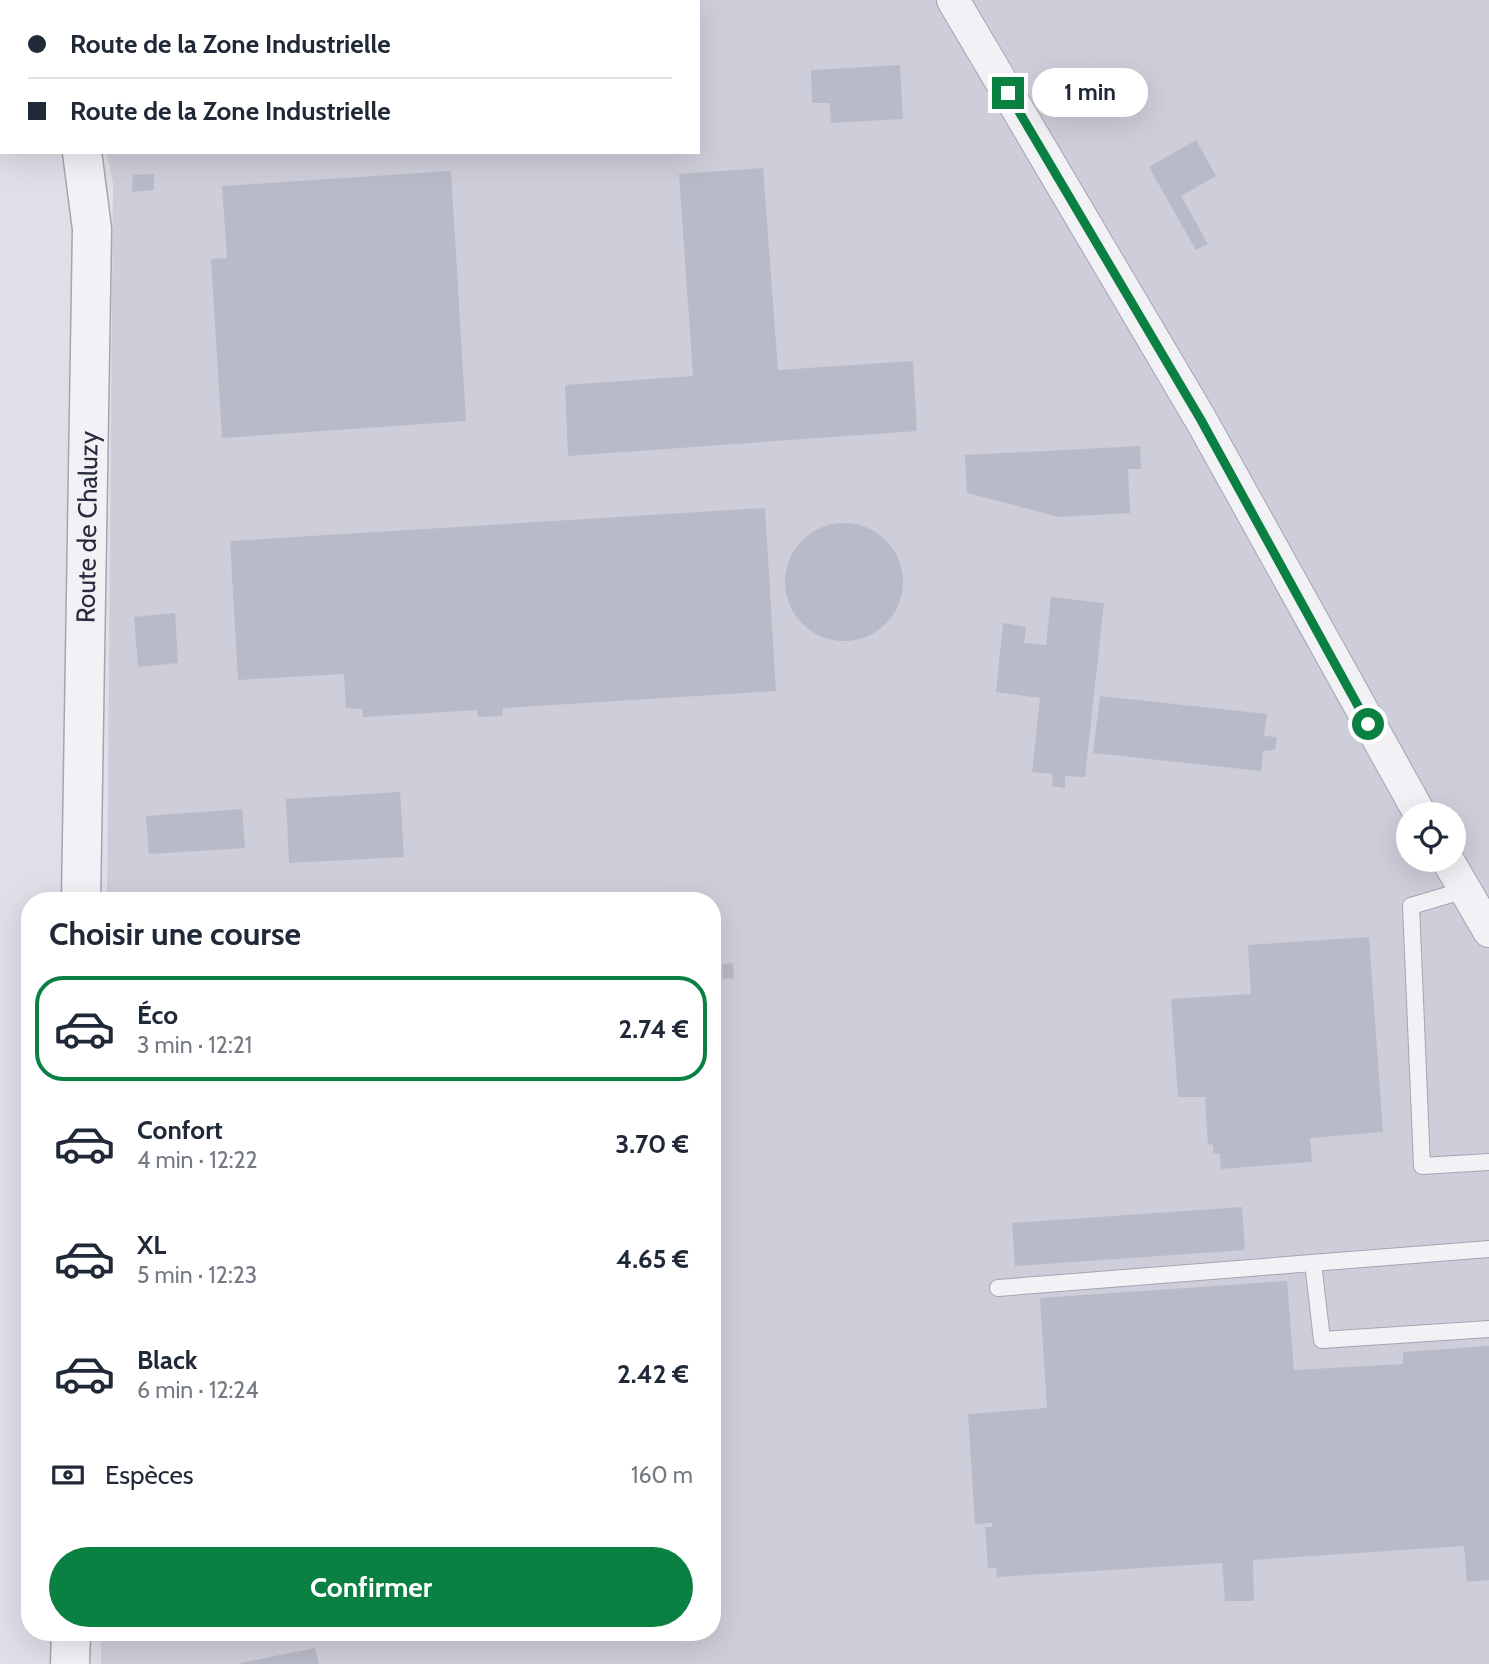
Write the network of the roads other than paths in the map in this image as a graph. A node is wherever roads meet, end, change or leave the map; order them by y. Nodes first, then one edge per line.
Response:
1 (953, 0) edge
2 (82, 154) edge
3 (1413, 802) edge
4 (1455, 872) edge
5 (1465, 890) junction
6 (81, 892) edge
7 (1489, 931) edge
8 (1489, 1162) edge
9 (1489, 1249) edge
10 (1313, 1263) junction
11 (998, 1288) dead end
12 (1489, 1329) edge
13 (71, 1641) edge
14 (70, 1664) edge

1 - 3 street
2 - 6 street, Route de Chaluzy
4 - 5 street
5 - 7 street
5 - 8 lane
9 - 10 lane
10 - 11 lane
10 - 12 lane
13 - 14 street

